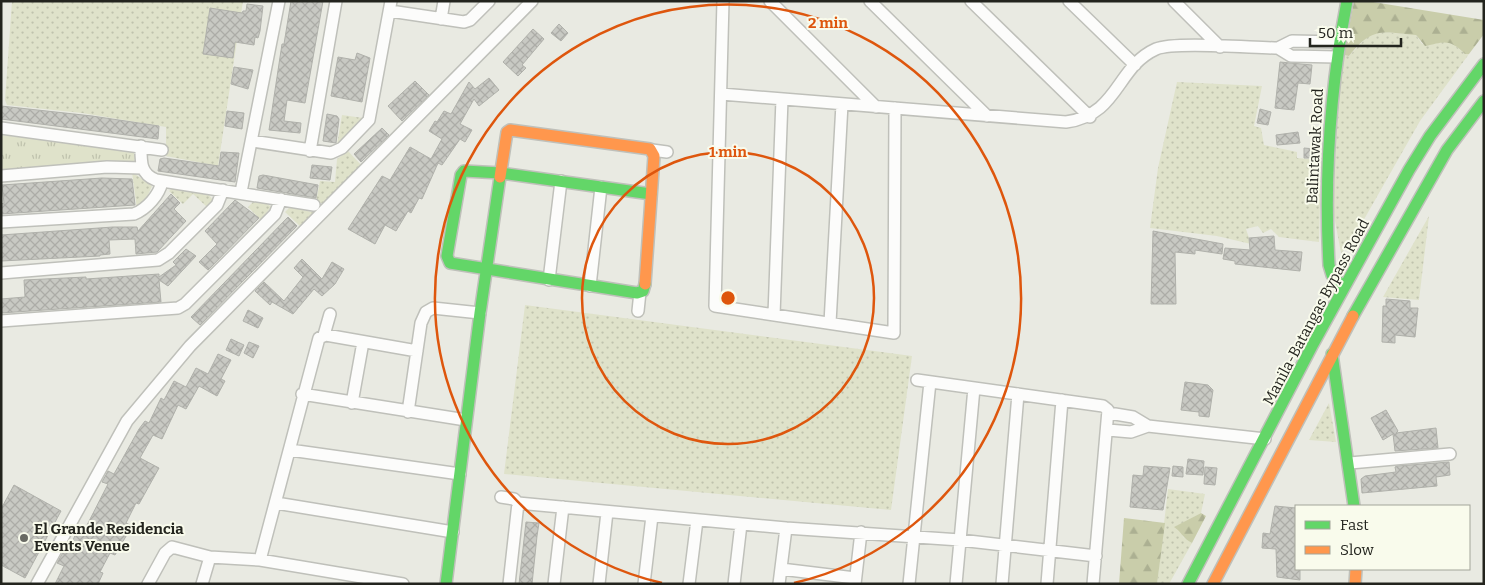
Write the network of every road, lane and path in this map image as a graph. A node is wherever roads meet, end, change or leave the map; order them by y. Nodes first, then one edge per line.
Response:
1 (279, 1) edge
2 (336, 1) edge
3 (444, 1) edge
4 (489, 1) edge
5 (532, 1) edge
6 (723, 1) edge
7 (770, 1) edge
8 (870, 1) edge
9 (971, 1) edge
10 (1069, 1) edge
11 (1174, 1) edge
12 (1347, 1) edge
13 (390, 6) edge
14 (441, 19) junction
15 (1339, 42) junction
16 (1220, 47) junction
17 (1278, 48) junction
18 (1337, 57) junction
19 (1484, 64) edge
20 (1135, 66) junction
21 (720, 94) junction
22 (782, 99) junction
23 (1484, 101) edge
24 (842, 104) junction
25 (876, 107) junction
26 (895, 108) junction
27 (987, 116) junction
28 (1090, 117) junction
29 (1, 128) edge
30 (252, 141) junction
31 (141, 146) junction
32 (162, 150) dead end
33 (310, 150) junction
34 (652, 150) junction
35 (667, 152) dead end
36 (142, 168) junction
37 (501, 173) junction
38 (1, 176) edge
39 (561, 181) junction
40 (162, 182) junction
41 (601, 187) junction
42 (223, 190) junction
43 (241, 192) junction
44 (651, 194) junction
45 (281, 199) junction
46 (314, 205) dead end
47 (1384, 218) junction
48 (1, 222) edge
49 (1403, 230) junction
50 (486, 270) junction
51 (1, 273) edge
52 (549, 280) junction
53 (590, 286) junction
54 (1344, 288) junction
55 (640, 292) junction
56 (638, 311) dead end
57 (480, 313) junction
58 (330, 314) dead end
59 (774, 315) junction
60 (1, 322) edge
61 (830, 323) junction
62 (324, 335) junction
63 (363, 342) junction
64 (417, 351) junction
65 (1332, 354) junction
66 (916, 380) dead end
67 (930, 382) junction
68 (974, 388) junction
69 (302, 394) junction
70 (1018, 394) junction
71 (1062, 400) junction
72 (352, 403) junction
73 (408, 412) junction
74 (1109, 413) junction
75 (466, 420) junction
76 (1148, 426) junction
77 (1108, 430) junction
78 (1265, 439) junction
79 (290, 450) junction
80 (1450, 454) dead end
81 (1350, 463) junction
82 (460, 474) junction
83 (502, 497) dead end
84 (276, 503) junction
85 (518, 503) junction
86 (1354, 505) edge
87 (563, 507) junction
88 (607, 512) junction
89 (652, 516) junction
90 (697, 520) junction
91 (741, 524) junction
92 (786, 528) junction
93 (453, 532) junction
94 (861, 532) junction
95 (913, 537) junction
96 (960, 540) junction
97 (1006, 546) junction
98 (1051, 550) junction
99 (1096, 556) junction
100 (210, 557) junction
101 (260, 560) junction
102 (781, 569) junction
103 (1356, 570) edge
104 (855, 581) edge
105 (37, 584) edge
106 (148, 584) edge
107 (202, 584) edge
108 (403, 584) edge
109 (446, 584) edge
110 (509, 584) edge
111 (554, 584) edge
112 (599, 584) edge
113 (644, 584) edge
114 (689, 584) edge
115 (734, 584) edge
116 (779, 584) edge
117 (909, 584) edge
118 (956, 584) edge
119 (1002, 584) edge
120 (1047, 584) edge
121 (1093, 584) edge
122 (1188, 584) edge
123 (1213, 584) edge
124 (1356, 584) edge

1 - 30 street
2 - 33 street
3 - 14 street
4 - 14 street
5 - 105 street
6 - 21 street
7 - 25 street
8 - 27 street
9 - 28 street
10 - 20 street
11 - 16 street
12 - 15 street, Balintawak Road
13 - 14 street
13 - 33 street
15 - 17 street
15 - 18 street, Balintawak Road
16 - 17 street
16 - 20 street
17 - 18 street
18 - 54 street, Balintawak Road
19 - 47 street, Manila-Batangas Bypass Road
20 - 28 street
21 - 22 street
21 - 59 street
22 - 24 street
22 - 59 street
23 - 49 street
24 - 25 street
24 - 61 street
25 - 26 street
26 - 27 street
26 - 61 street
27 - 28 street
29 - 31 street
30 - 33 street
30 - 43 street
31 - 32 street
31 - 36 street
34 - 35 street
34 - 37 street
34 - 44 street
36 - 38 street
36 - 40 street
37 - 39 street
37 - 50 street
37 - 50 street
39 - 41 street
39 - 52 street
40 - 42 street
40 - 48 street
41 - 44 street
41 - 53 street
42 - 43 street
42 - 51 street
43 - 45 street
44 - 55 street
45 - 46 street
45 - 60 street
47 - 49 street
47 - 54 street, Manila-Batangas Bypass Road
49 - 65 street
50 - 52 street
50 - 57 street
52 - 53 street
53 - 55 street
54 - 78 street, Manila-Batangas Bypass Road
55 - 56 street
57 - 64 street
57 - 75 street
58 - 62 street
59 - 61 street
62 - 63 street
62 - 69 street
63 - 64 street
63 - 72 street
64 - 73 street
65 - 81 street
65 - 123 street
66 - 67 street
67 - 68 street
67 - 95 street
68 - 70 street
68 - 96 street
69 - 72 street
69 - 79 street
70 - 71 street
70 - 97 street
71 - 74 street
71 - 98 street
72 - 73 street
73 - 75 street
74 - 76 street
74 - 77 street
75 - 82 street
76 - 77 street
76 - 78 street
77 - 99 street
78 - 122 street, Manila-Batangas Bypass Road
79 - 82 street
79 - 84 street
80 - 81 street
81 - 86 street
82 - 93 street
83 - 85 street
84 - 93 street
84 - 101 street
85 - 87 street
85 - 110 street
87 - 88 street
87 - 111 street
88 - 89 street
88 - 112 street
89 - 90 street
89 - 113 street
90 - 91 street
90 - 114 street
91 - 92 street
91 - 115 street
92 - 94 street
92 - 102 street
93 - 109 street
94 - 95 street
94 - 104 street
95 - 96 street
95 - 117 street
96 - 97 street
96 - 118 street
97 - 98 street
97 - 119 street
98 - 99 street
98 - 120 street
99 - 121 street
100 - 101 street
100 - 106 street
100 - 107 street
101 - 108 street
102 - 104 street
102 - 116 street
103 - 124 street

